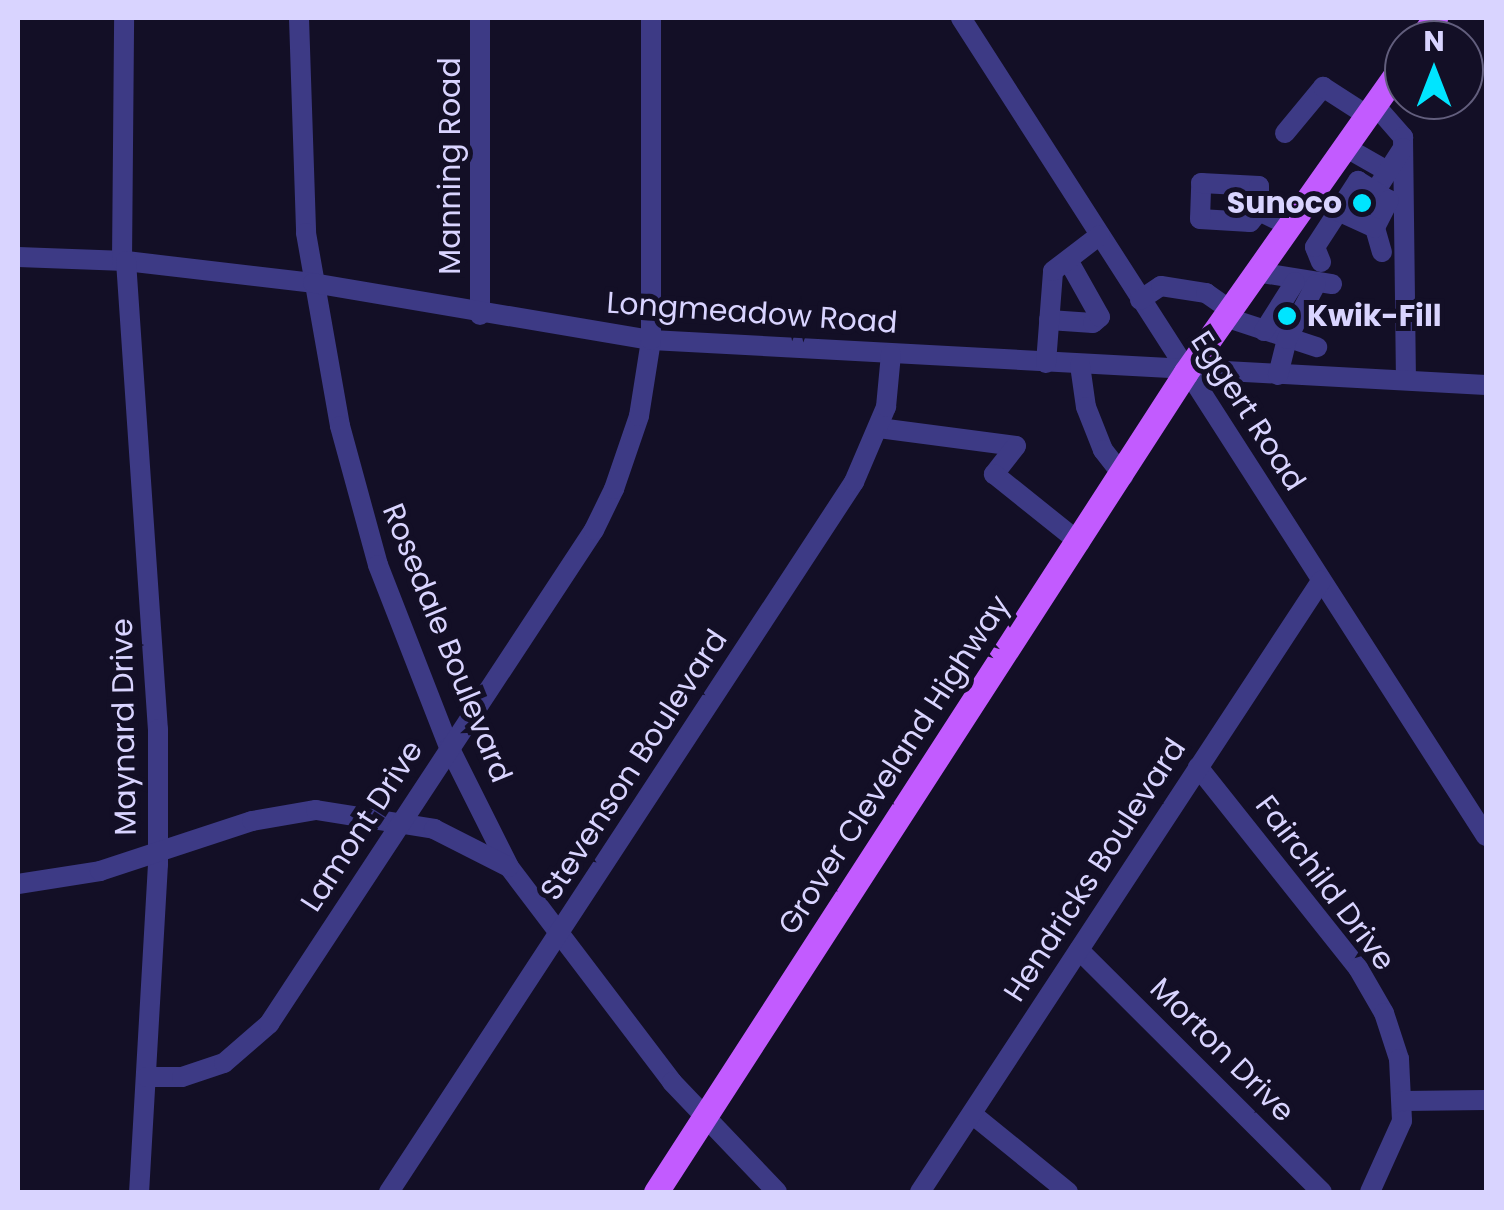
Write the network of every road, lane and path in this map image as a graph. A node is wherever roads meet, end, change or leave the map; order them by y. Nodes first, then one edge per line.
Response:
1 (124, 18) edge
2 (300, 18) edge
3 (480, 18) edge
4 (650, 18) edge
5 (970, 21) edge
6 (1384, 91) edge
7 (1371, 110) junction
8 (1285, 133) dead end
9 (1345, 147) junction
10 (1403, 148) junction
11 (1387, 171) junction
12 (1259, 211) dead end
13 (1362, 211) junction
14 (1292, 222) junction
15 (1100, 236) junction
16 (1322, 236) junction
17 (1382, 252) dead end
18 (18, 257) edge
19 (1068, 260) junction
20 (124, 261) junction
21 (1321, 262) dead end
22 (1256, 272) junction
23 (313, 283) junction
24 (1314, 284) junction
25 (1140, 300) junction
26 (1228, 313) junction
27 (480, 315) junction
28 (1050, 320) junction
29 (1264, 331) junction
30 (1287, 339) junction
31 (651, 340) junction
32 (1318, 347) dead end
33 (891, 354) junction
34 (1046, 363) junction
35 (1080, 365) junction
36 (1186, 372) junction
37 (1278, 375) junction
38 (1406, 380) junction
39 (1486, 384) edge
40 (879, 428) junction
41 (1123, 476) junction
42 (1080, 543) junction
43 (1321, 581) junction
44 (448, 747) junction
45 (1198, 768) junction
46 (399, 820) junction
47 (1486, 836) edge
48 (157, 854) junction
49 (509, 867) junction
50 (18, 884) edge
51 (560, 932) junction
52 (1079, 950) junction
53 (146, 1077) junction
54 (1486, 1100) edge
55 (1404, 1101) junction
56 (972, 1114) junction
57 (703, 1118) junction
58 (138, 1192) edge
59 (389, 1192) edge
60 (656, 1192) edge
61 (777, 1192) edge
62 (920, 1192) edge
63 (1068, 1192) edge
64 (1322, 1192) edge
65 (1370, 1192) edge

1 - 20 street, Maynard Drive
2 - 23 street, Rosedale Boulevard
3 - 27 street, Manning Road
4 - 31 street, Lamont Drive
5 - 15 street, Eggert Road
6 - 7 main road, Grover Cleveland Highway
7 - 8 street
7 - 9 main road, Grover Cleveland Highway
7 - 10 street
9 - 11 street
9 - 14 main road, Grover Cleveland Highway
10 - 11 street
10 - 38 street
11 - 13 street
12 - 14 street
13 - 16 street
13 - 17 street
14 - 16 street
14 - 22 main road, Grover Cleveland Highway
15 - 19 street
15 - 25 street, Eggert Road
16 - 21 street
18 - 20 street, Longmeadow Road
19 - 28 street
19 - 28 street
20 - 23 street, Longmeadow Road
20 - 48 street, Maynard Drive
22 - 24 street
22 - 26 main road, Grover Cleveland Highway
23 - 27 street, Longmeadow Road
23 - 44 street, Rosedale Boulevard
24 - 29 street
24 - 30 street
25 - 26 street
25 - 36 street, Eggert Road
26 - 29 street
26 - 36 main road, Grover Cleveland Highway
27 - 31 street, Longmeadow Road
28 - 34 street
29 - 30 street
30 - 32 street
30 - 37 street
31 - 33 street, Longmeadow Road
31 - 44 street, Lamont Drive
33 - 34 street, Longmeadow Road
33 - 40 street, Stevenson Boulevard
34 - 35 street, Longmeadow Road
35 - 36 street, Longmeadow Road
35 - 41 street
36 - 37 street, Longmeadow Road
36 - 41 main road, Grover Cleveland Highway
36 - 43 street, Eggert Road
37 - 38 street, Longmeadow Road
38 - 39 street, Longmeadow Road
40 - 42 street
40 - 51 street, Stevenson Boulevard
41 - 42 main road, Grover Cleveland Highway
42 - 57 main road, Grover Cleveland Highway
43 - 45 street, Hendricks Boulevard
43 - 47 street, Eggert Road
44 - 46 street, Lamont Drive
44 - 49 street, Rosedale Boulevard
45 - 52 street, Hendricks Boulevard
45 - 55 street, Fairchild Drive
46 - 48 street
46 - 49 street
46 - 53 street, Lamont Drive
48 - 50 street
48 - 53 street, Maynard Drive
49 - 51 street, Rosedale Boulevard
51 - 57 street, Rosedale Boulevard
51 - 59 street, Stevenson Boulevard
52 - 56 street, Hendricks Boulevard
52 - 64 street, Morton Drive
53 - 58 street, Maynard Drive
54 - 55 street
55 - 65 street
56 - 62 street, Hendricks Boulevard
56 - 63 street
57 - 60 main road, Grover Cleveland Highway
57 - 61 street, Rosedale Boulevard

